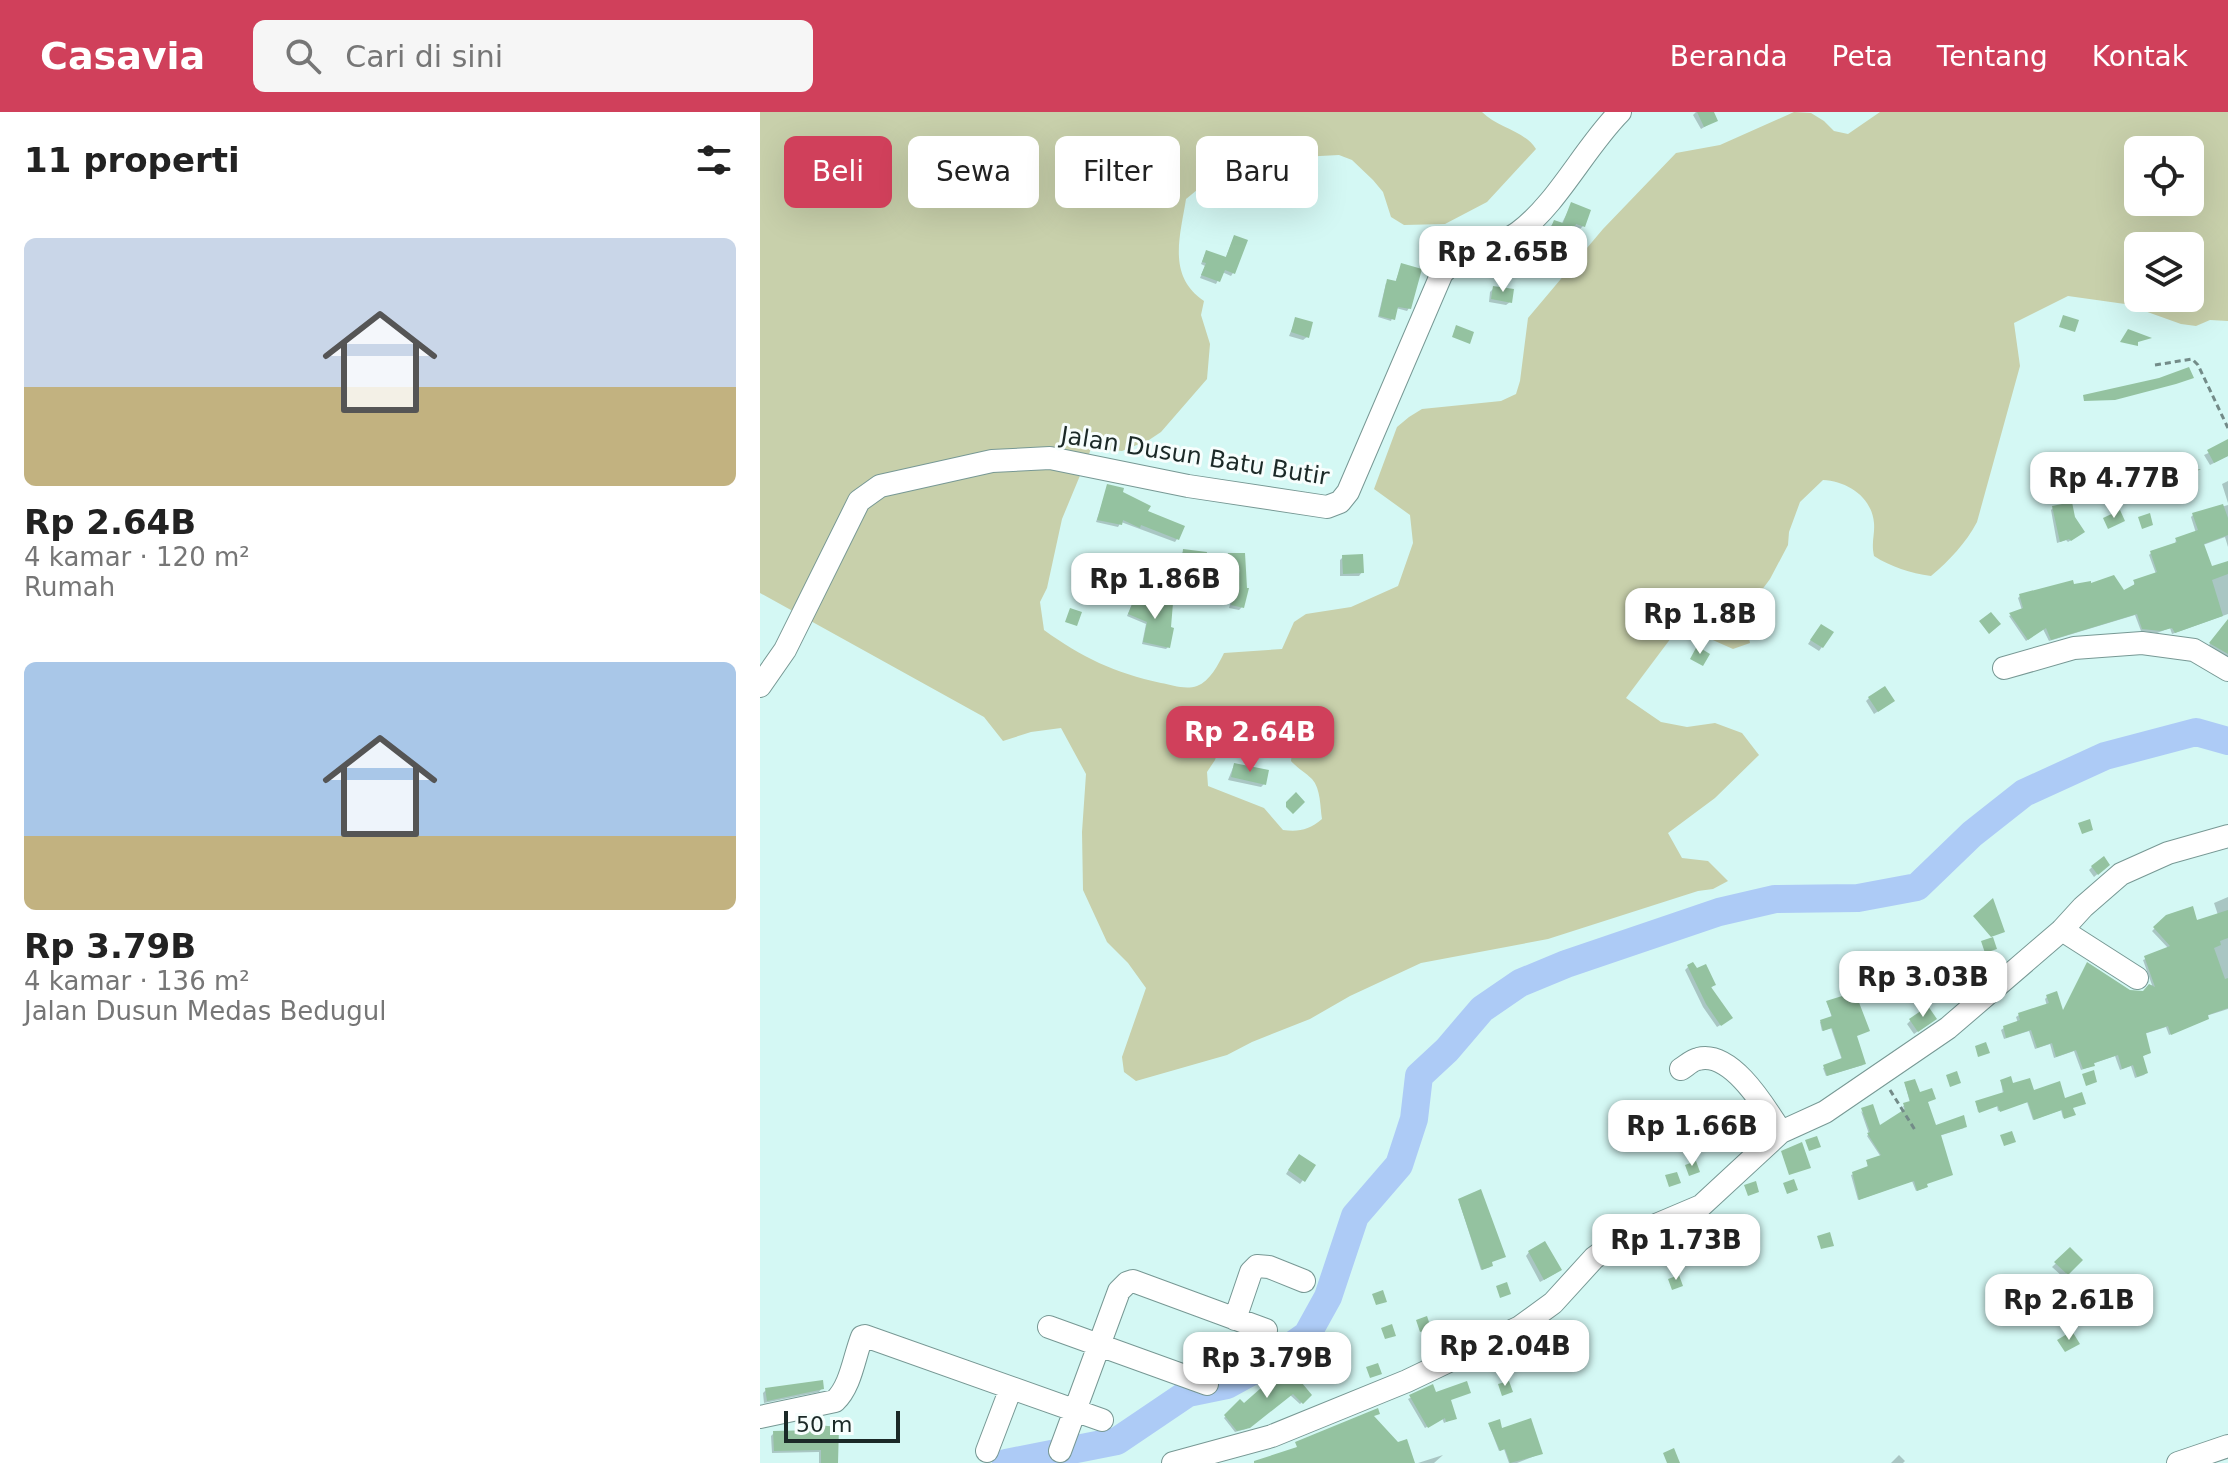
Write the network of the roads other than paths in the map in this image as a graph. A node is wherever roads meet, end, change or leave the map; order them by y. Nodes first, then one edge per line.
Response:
1 (1620, 112) edge
2 (2004, 668) dead end
3 (2228, 670) edge
4 (760, 686) edge
5 (2228, 836) edge
6 (2062, 930) junction
7 (2137, 978) dead end
8 (1681, 1069) dead end
9 (1781, 1132) junction
10 (1304, 1281) dead end
11 (1235, 1319) junction
12 (1049, 1327) dead end
13 (1266, 1330) dead end
14 (1098, 1345) junction
15 (1207, 1384) dead end
16 (1011, 1388) junction
17 (1073, 1410) junction
18 (760, 1417) edge
19 (1102, 1420) dead end
20 (2228, 1446) edge
21 (987, 1451) dead end
22 (1060, 1451) dead end
23 (1173, 1463) edge
24 (2178, 1463) edge

1 - 4 street, Jalan Dusun Batu Butir
2 - 3 street
5 - 6 street
6 - 7 street
6 - 9 street
8 - 9 street
9 - 23 street
10 - 11 street
11 - 13 street
11 - 14 street
12 - 14 street
14 - 15 street
14 - 17 street
16 - 17 street
16 - 18 street
16 - 21 street
17 - 19 street
17 - 22 street
20 - 24 street

